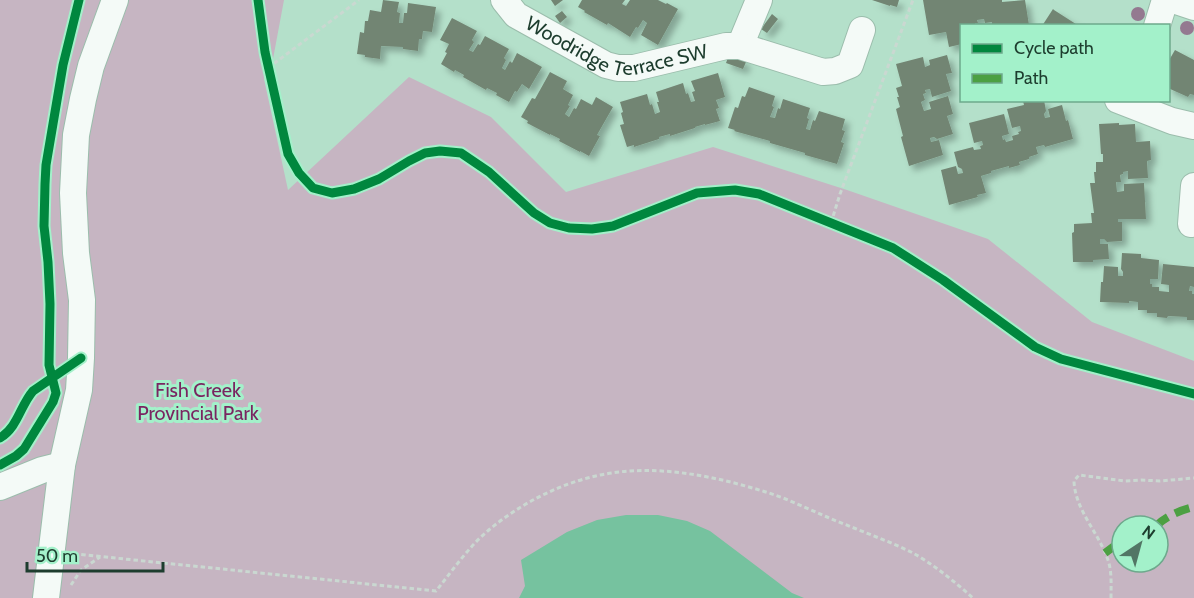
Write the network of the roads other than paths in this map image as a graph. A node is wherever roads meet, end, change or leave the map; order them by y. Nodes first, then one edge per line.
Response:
1 (115, 0) edge
2 (504, 0) edge
3 (1165, 0) edge
4 (1173, 0) edge
5 (749, 4) edge
6 (1194, 7) edge
7 (1158, 24) edge
8 (862, 30) dead end
9 (740, 46) junction
10 (1128, 102) edge
11 (1183, 123) edge
12 (1194, 147) edge
13 (1194, 186) edge
14 (1191, 224) dead end
15 (62, 465) junction
16 (0, 487) edge
17 (58, 595) edge

1 - 15 street
2 - 9 street, Woodridge Terrace SW
3 - 7 street
4 - 6 street
5 - 9 street, Woodridge Terrace SW
8 - 9 street, Woodridge Terrace SW
10 - 11 street
11 - 12 street
13 - 14 street
15 - 16 street
15 - 17 street

